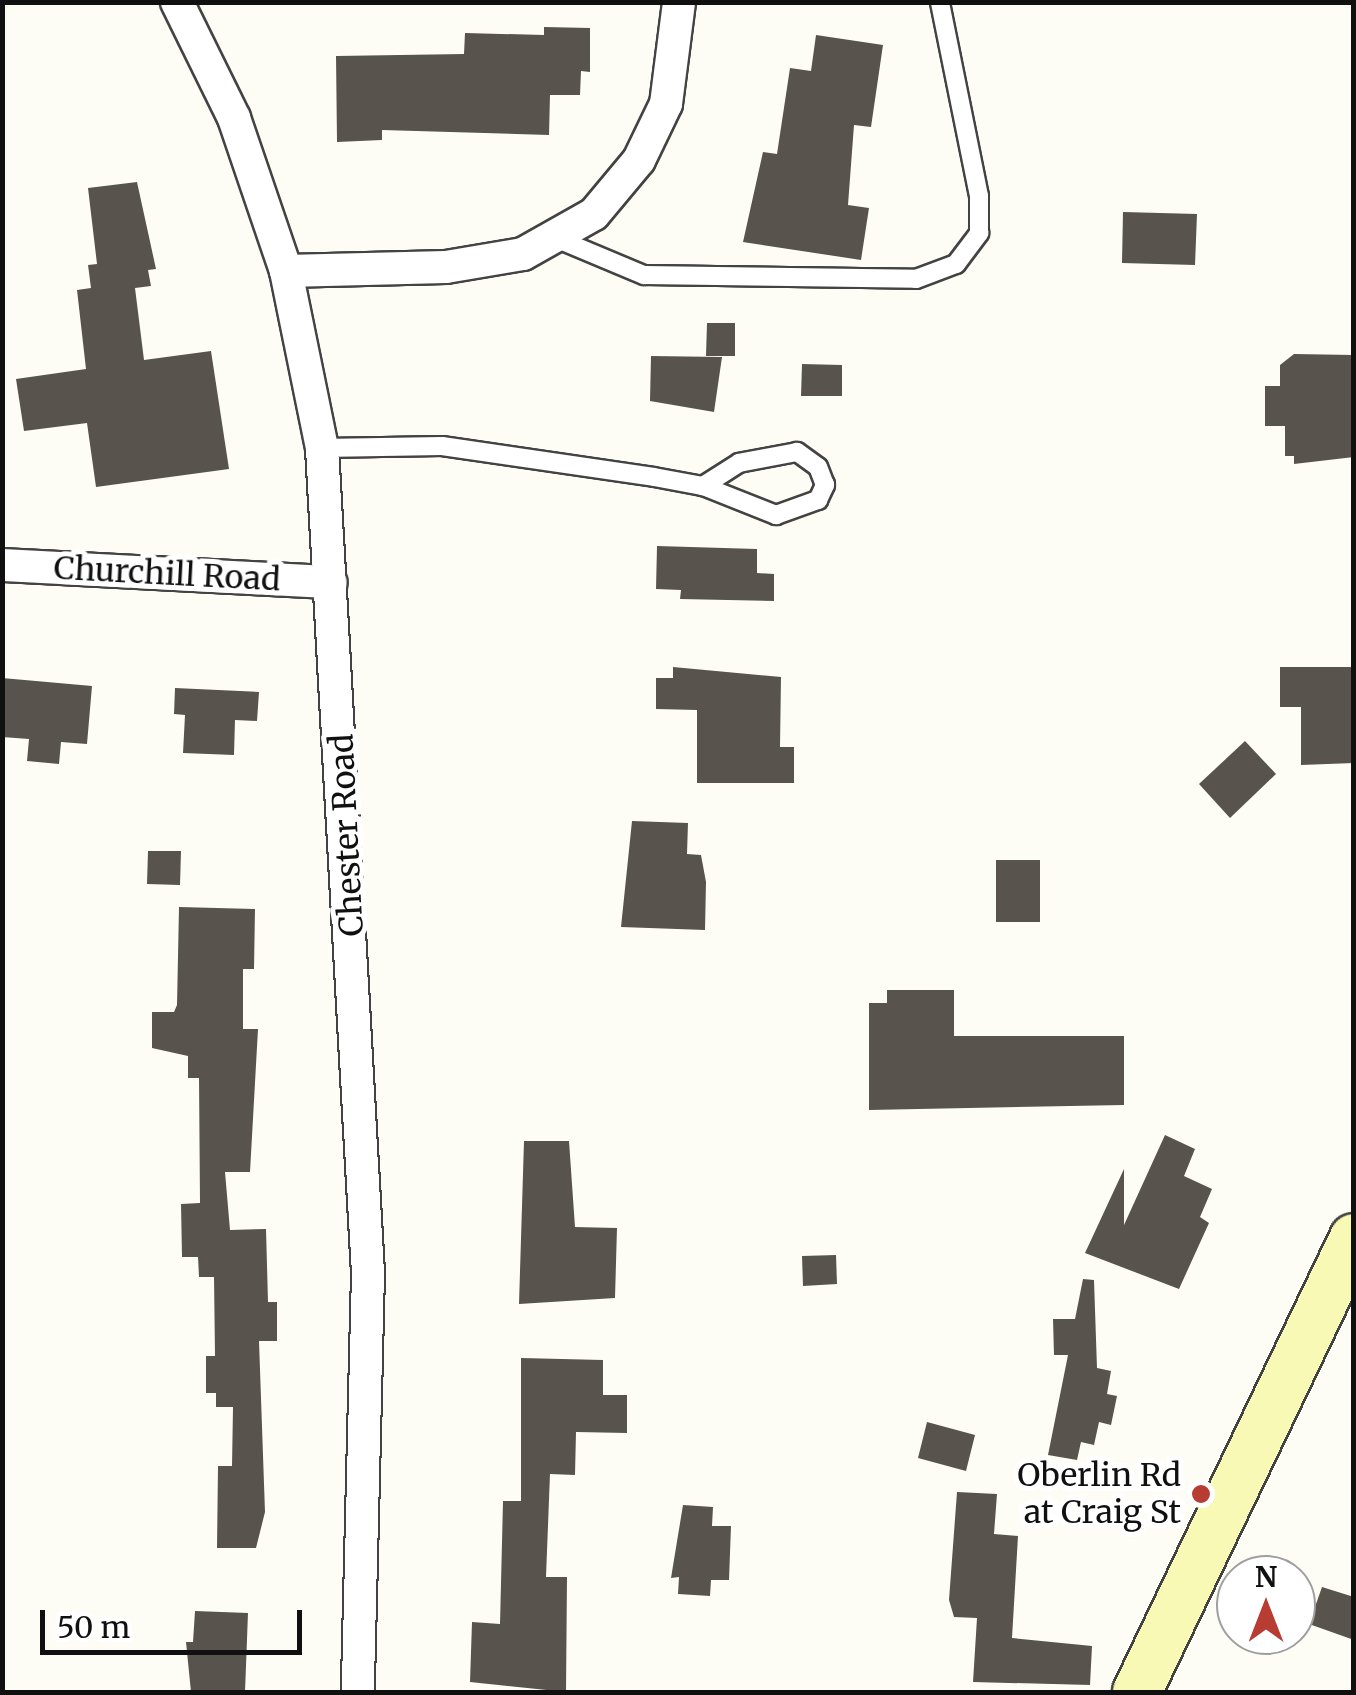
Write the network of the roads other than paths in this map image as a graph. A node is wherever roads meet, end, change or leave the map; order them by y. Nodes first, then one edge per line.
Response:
1 (177, 2) edge
2 (680, 2) edge
3 (940, 2) edge
4 (553, 236) junction
5 (286, 271) junction
6 (322, 448) junction
7 (703, 486) junction
8 (2, 566) edge
9 (331, 582) junction
10 (1354, 1238) edge
11 (358, 1692) edge
12 (1137, 1692) edge

1 - 5 street, Chester Road
2 - 4 street
3 - 4 lane
4 - 5 street
5 - 6 street, Chester Road
6 - 7 lane
6 - 9 street, Chester Road
7 - 7 lane
8 - 9 street, Churchill Road
9 - 11 street, Chester Road
10 - 12 main road

